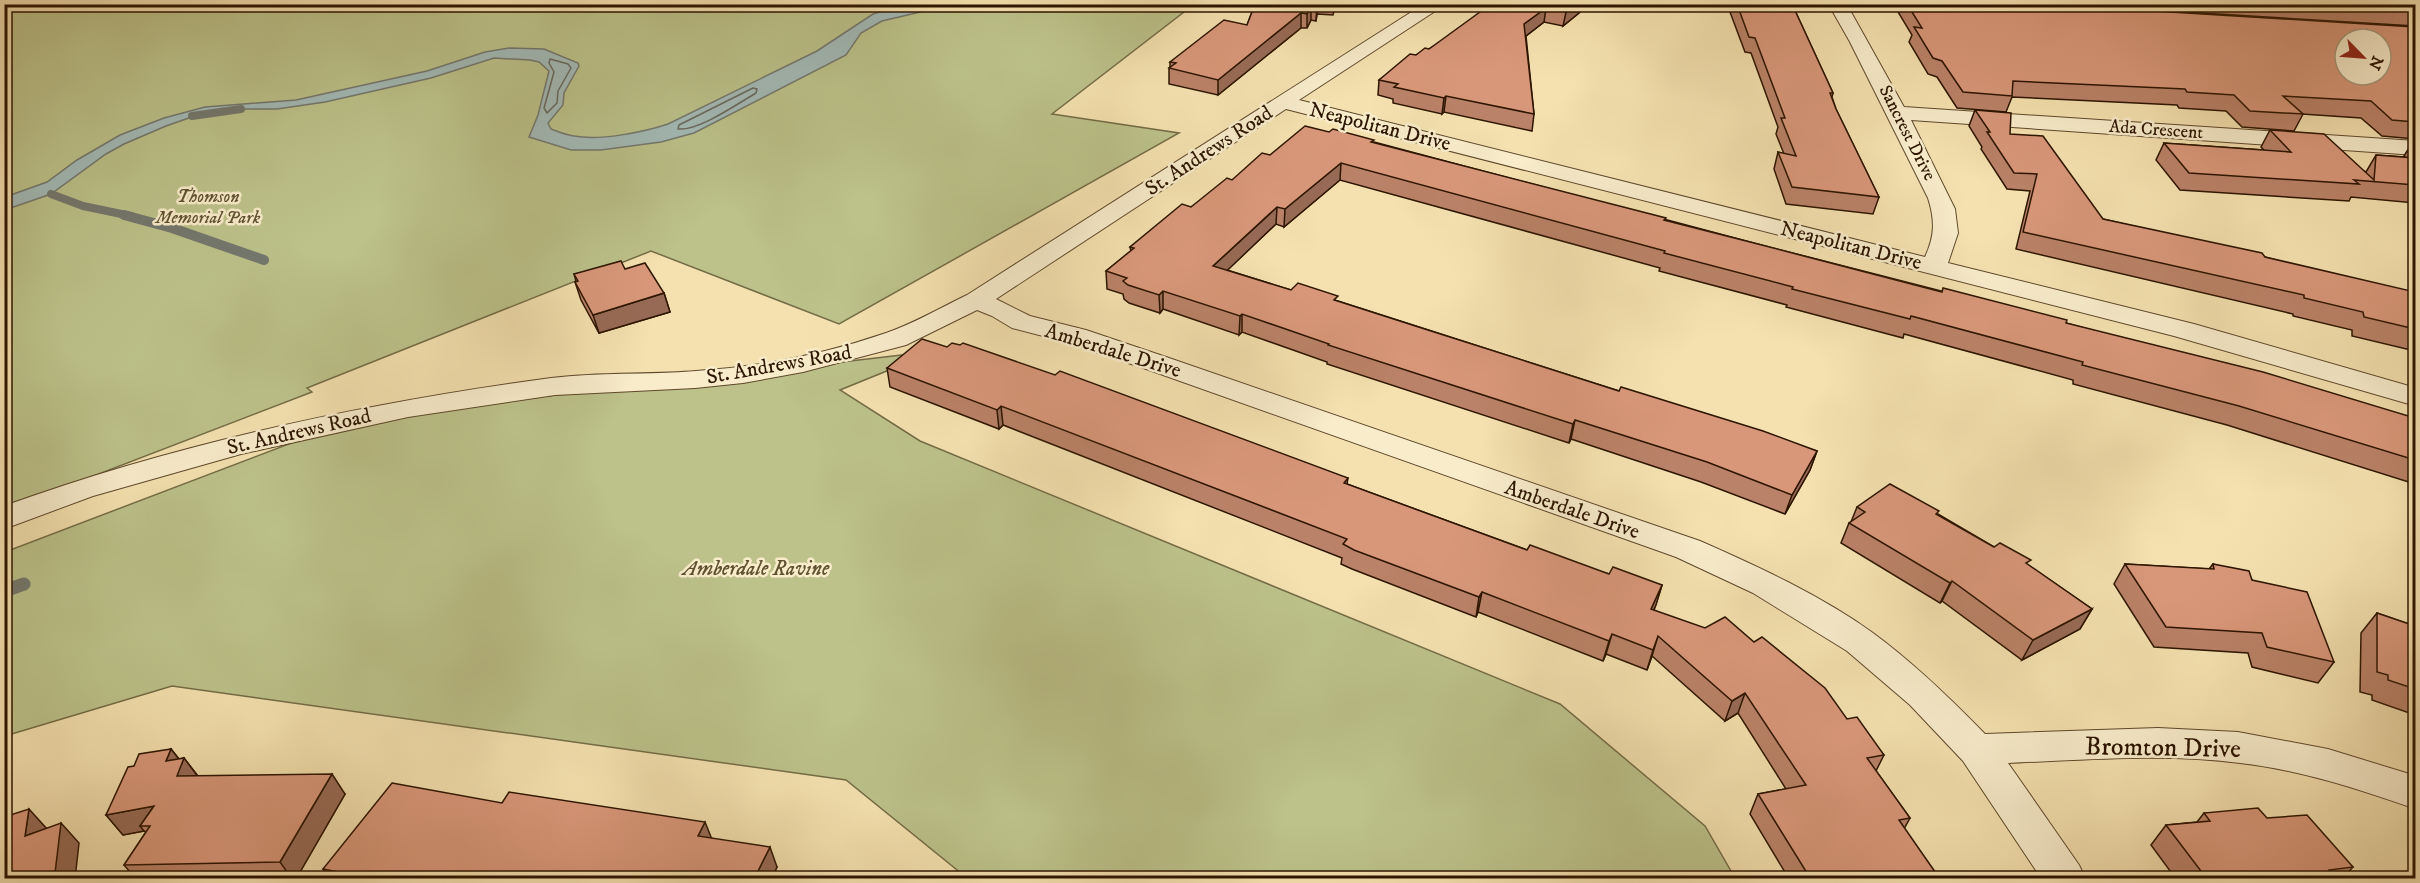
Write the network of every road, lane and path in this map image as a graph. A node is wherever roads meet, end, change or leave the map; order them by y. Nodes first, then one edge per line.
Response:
1 (1437, 4) edge
2 (1844, 4) edge
3 (1285, 103) junction
4 (1896, 113) junction
5 (2415, 148) edge
6 (1933, 267) junction
7 (976, 302) junction
8 (2415, 397) edge
9 (4, 518) edge
10 (1977, 750) junction
11 (2415, 793) edge
12 (2064, 879) edge

1 - 3 street, St. Andrews Road
2 - 4 street, Sancrest Drive
3 - 6 street, Neapolitan Drive
3 - 7 street, St. Andrews Road
4 - 5 street, Ada Crescent
4 - 6 street, Sancrest Drive
6 - 8 street, Neapolitan Drive
7 - 9 street, St. Andrews Road
7 - 10 street, Amberdale Drive
10 - 11 street, Bromton Drive
10 - 12 street, Amberdale Drive

